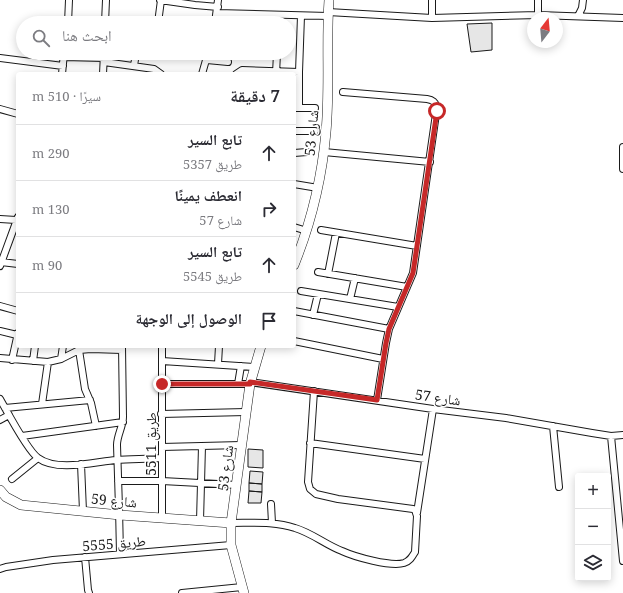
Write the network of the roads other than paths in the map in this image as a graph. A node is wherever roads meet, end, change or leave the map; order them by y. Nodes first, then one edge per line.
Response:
1 (69, 0) edge
2 (106, 0) edge
3 (161, 0) edge
4 (329, 0) edge
5 (432, 0) edge
6 (538, 0) edge
7 (583, 0) edge
8 (218, 7) edge
9 (538, 12) edge
10 (328, 14) junction
11 (527, 15) edge
12 (68, 16) edge
13 (106, 16) edge
14 (159, 16) edge
15 (279, 16) joint
16 (301, 16) junction
17 (563, 16) edge
18 (578, 16) junction
19 (432, 18) junction
20 (623, 18) edge
21 (0, 58) edge
22 (64, 60) edge
23 (104, 60) edge
24 (112, 60) edge
25 (135, 60) edge
26 (206, 60) joint
27 (277, 60) edge
28 (228, 62) dead end
29 (63, 66) junction
30 (134, 66) junction
31 (62, 72) edge
32 (103, 72) edge
33 (158, 72) edge
34 (203, 72) edge
35 (239, 72) edge
36 (265, 72) edge
37 (276, 72) edge
38 (296, 72) edge
39 (299, 72) junction
40 (343, 92) dead end
41 (297, 108) edge
42 (315, 108) dead end
43 (0, 109) edge
44 (16, 113) edge
45 (296, 131) edge
46 (315, 131) dead end
47 (623, 147) edge
48 (307, 152) dead end
49 (324, 152) junction
50 (296, 153) edge
51 (430, 162) junction
52 (623, 169) edge
53 (296, 184) edge
54 (318, 188) junction
55 (16, 218) edge
56 (0, 219) edge
57 (16, 221) edge
58 (296, 228) edge
59 (321, 230) dead end
60 (307, 231) junction
61 (336, 233) junction
62 (417, 246) junction
63 (296, 252) edge
64 (1, 264) edge
65 (16, 264) edge
66 (318, 272) dead end
67 (328, 274) junction
68 (355, 278) junction
69 (408, 287) junction
70 (301, 290) dead end
71 (318, 294) junction
72 (350, 299) junction
73 (0, 306) edge
74 (398, 307) junction
75 (16, 311) edge
76 (296, 311) edge
77 (313, 314) junction
78 (389, 329) junction
79 (0, 331) edge
80 (16, 334) edge
81 (296, 341) edge
82 (16, 343) edge
83 (35, 348) edge
84 (63, 348) edge
85 (87, 348) edge
86 (122, 348) edge
87 (162, 348) edge
88 (219, 348) edge
89 (260, 348) edge
90 (79, 350) junction
91 (0, 358) edge
92 (61, 359) junction
93 (383, 359) junction
94 (12, 360) junction
95 (33, 361) junction
96 (162, 361) junction
97 (48, 362) junction
98 (218, 364) junction
99 (241, 366) junction
100 (254, 367) junction
101 (250, 383) junction
102 (162, 384) junction
103 (238, 384) junction
104 (314, 391) junction
105 (0, 399) edge
106 (90, 400) junction
107 (377, 400) junction
108 (42, 404) junction
109 (5, 408) junction
110 (433, 409) junction
111 (246, 412) junction
112 (161, 414) junction
113 (9, 415) junction
114 (0, 420) edge
115 (123, 422) junction
116 (96, 426) junction
117 (553, 426) junction
118 (623, 435) edge
119 (22, 436) junction
120 (611, 436) junction
121 (310, 443) junction
122 (241, 445) junction
123 (202, 446) junction
124 (162, 447) junction
125 (38, 458) junction
126 (162, 458) junction
127 (425, 459) junction
128 (117, 460) junction
129 (80, 464) junction
130 (12, 479) dead end
131 (118, 481) junction
132 (162, 481) junction
133 (202, 483) junction
134 (616, 483) junction
135 (623, 483) edge
136 (237, 485) junction
137 (559, 487) dead end
138 (0, 490) edge
139 (271, 504) dead end
140 (83, 511) junction
141 (417, 513) junction
142 (120, 515) junction
143 (162, 518) junction
144 (200, 521) junction
145 (232, 523) junction
146 (272, 523) junction
147 (622, 537) edge
148 (231, 544) junction
149 (120, 554) junction
150 (85, 557) junction
151 (623, 561) edge
152 (0, 569) edge
153 (243, 590) edge
154 (89, 593) edge
155 (182, 593) edge

1 - 12 street
2 - 13 street
3 - 8 street
3 - 14 street
4 - 10 street, شارع 53
5 - 19 street
6 - 9 street
7 - 18 street
8 - 15 street
10 - 16 street
10 - 19 street
10 - 49 street, شارع 53
11 - 19 street
15 - 16 street
16 - 39 street
17 - 18 street
18 - 20 street
21 - 29 street
22 - 29 street
23 - 32 street
24 - 30 street
25 - 30 street
26 - 28 street
26 - 34 street
27 - 37 street
29 - 31 street
30 - 33 street
35 - 36 street
38 - 39 street
39 - 41 street
40 - 51 street
41 - 42 street
43 - 44 street
45 - 46 street
47 - 52 street
48 - 50 street
49 - 51 street
49 - 54 street, شارع 53
51 - 62 street
53 - 54 street
54 - 60 street, شارع 53
55 - 56 street
57 - 64 street
58 - 60 street
59 - 61 street
60 - 63 street, شارع 53
61 - 62 street
61 - 67 street
62 - 69 street
64 - 65 street
66 - 67 street
67 - 68 street
68 - 69 street
68 - 72 street
69 - 74 street
70 - 71 street
71 - 72 street
71 - 77 street
72 - 74 street
73 - 75 street
74 - 78 street
76 - 77 street
77 - 78 street
78 - 93 street
79 - 80 street
81 - 93 street
82 - 94 street
83 - 95 street
84 - 92 street
85 - 90 street
86 - 115 street
87 - 96 street, طريق 5511
88 - 98 street
89 - 100 street, شارع 53
90 - 92 street
90 - 106 street
91 - 94 street
92 - 97 street
93 - 107 street
94 - 95 street
95 - 97 street
96 - 98 street
96 - 102 street, طريق 5511
97 - 108 street
98 - 99 street
99 - 100 street
99 - 103 street
100 - 101 street, شارع 53
101 - 103 street, شارع 57
101 - 104 street, شارع 57
101 - 111 street, شارع 53
102 - 103 street, شارع 57
102 - 112 street, طريق 5511
104 - 107 street, شارع 57
104 - 121 street
105 - 109 street
106 - 108 street
106 - 116 street
107 - 110 street, شارع 57
108 - 109 street
109 - 113 street
110 - 117 street, شارع 57
110 - 127 street
111 - 112 street
111 - 122 street, شارع 53
112 - 124 street, طريق 5511
113 - 114 street
113 - 119 street
115 - 116 street
115 - 128 street
116 - 119 street
117 - 120 street, شارع 57
117 - 137 street
118 - 120 street, شارع 57
119 - 125 street
120 - 134 street
121 - 127 street
121 - 141 street
122 - 123 street
122 - 136 street, شارع 53
123 - 124 street
123 - 133 street
124 - 126 street, طريق 5511
125 - 129 street
125 - 130 street
126 - 128 street
126 - 132 street, طريق 5511
127 - 141 street
128 - 129 street
128 - 131 street
129 - 140 street
131 - 132 street
131 - 142 street
132 - 133 street
132 - 143 street, طريق 5511
133 - 136 street
133 - 144 street
134 - 135 street
134 - 147 street
136 - 145 street, شارع 53
138 - 140 street, شارع 59
139 - 146 street
140 - 142 street, شارع 59
141 - 146 street
142 - 143 street, شارع 59
142 - 149 street
143 - 144 street, شارع 59
144 - 145 street, شارع 59
145 - 146 street
145 - 148 street, شارع 53
147 - 151 street
148 - 149 street, طريق 5555
148 - 153 street, شارع 53
149 - 150 street, طريق 5555
150 - 152 street, طريق 5555
150 - 154 street
153 - 155 street

